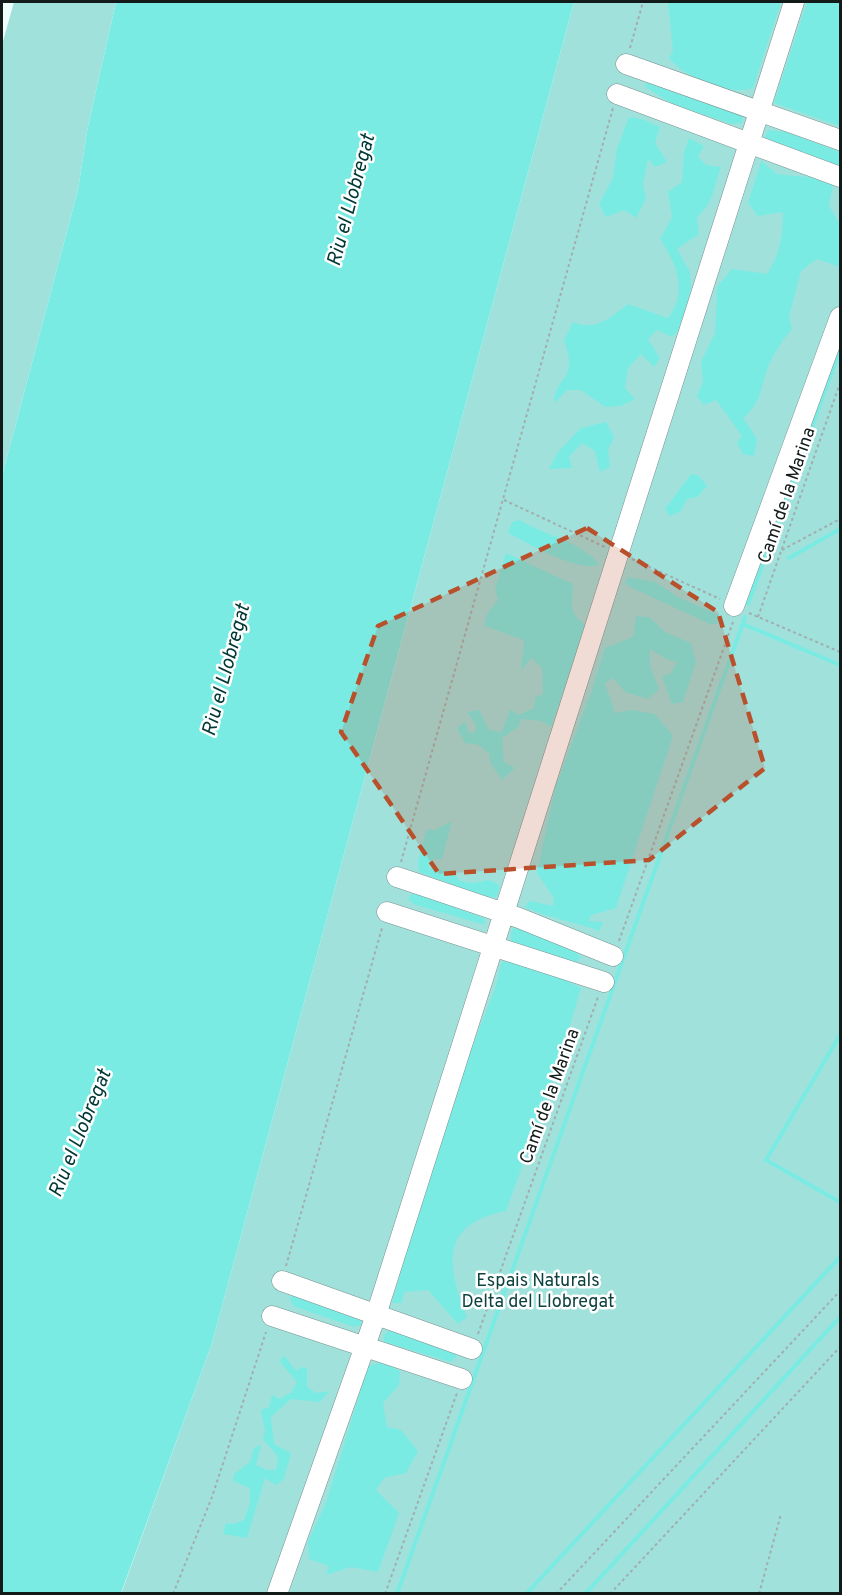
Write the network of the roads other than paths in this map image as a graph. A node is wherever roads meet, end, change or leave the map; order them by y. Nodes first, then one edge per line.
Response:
1 (794, 2) edge
2 (626, 64) road end
3 (617, 94) road end
4 (759, 111) junction
5 (840, 140) edge
6 (748, 144) junction
7 (840, 177) edge
8 (840, 317) edge
9 (736, 607) road end
10 (397, 877) road end
11 (387, 912) road end
12 (506, 914) junction
13 (495, 945) junction
14 (613, 956) road end
15 (604, 982) road end
16 (282, 1281) road end
17 (376, 1315) junction
18 (272, 1316) road end
19 (364, 1346) junction
20 (472, 1349) road end
21 (462, 1379) road end
22 (277, 1593) edge

1 - 4 lane
2 - 4 lane
3 - 6 lane
4 - 5 lane
4 - 6 lane
6 - 7 lane
6 - 12 lane
8 - 9 lane
10 - 12 lane
11 - 13 lane
12 - 13 lane
12 - 14 lane
13 - 15 lane
13 - 17 lane
16 - 17 lane
17 - 19 lane
17 - 20 lane
18 - 19 lane
19 - 21 lane
19 - 22 lane

